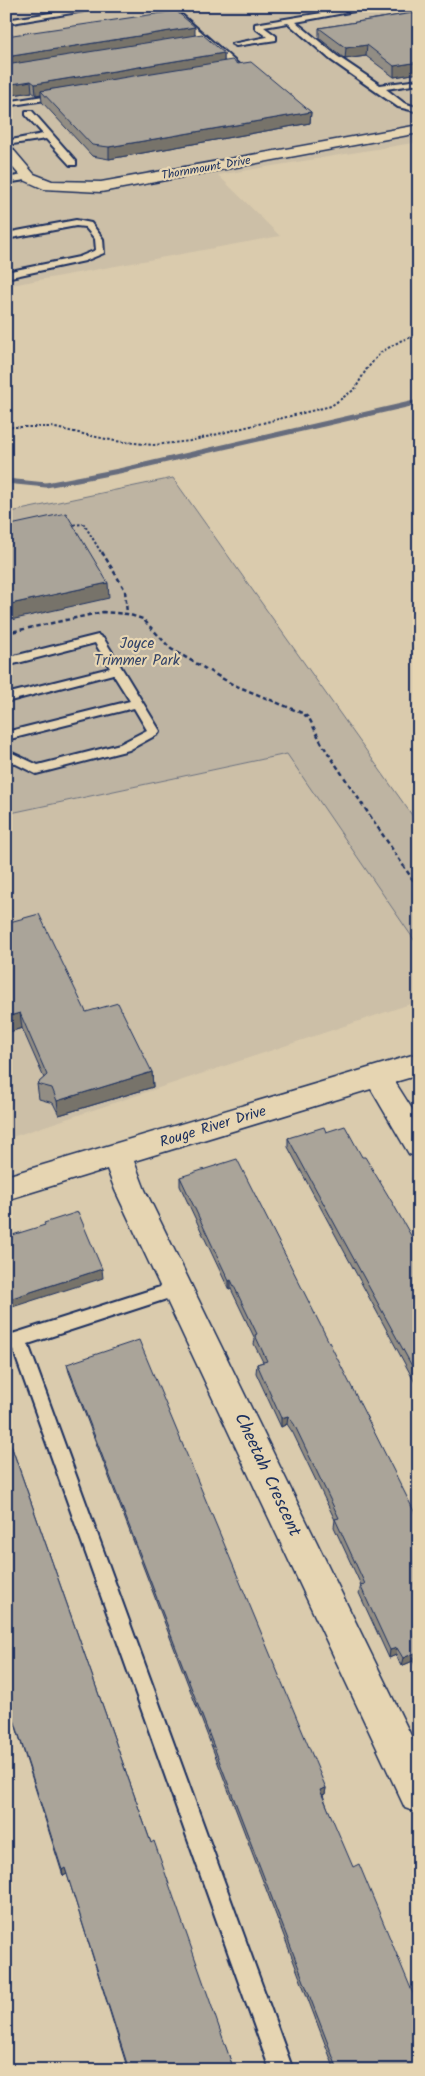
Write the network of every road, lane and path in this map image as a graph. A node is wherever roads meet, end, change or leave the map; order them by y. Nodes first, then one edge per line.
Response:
1 (111, 6) edge
2 (378, 6) edge
3 (175, 13) edge
4 (290, 21) junction
5 (6, 22) edge
6 (206, 40) junction
7 (196, 42) edge
8 (236, 44) dead end
9 (216, 69) edge
10 (419, 82) edge
11 (406, 84) junction
12 (379, 88) junction
13 (73, 93) edge
14 (419, 93) edge
15 (6, 104) edge
16 (419, 110) edge
17 (29, 113) dead end
18 (419, 129) edge
19 (48, 136) junction
20 (6, 143) edge
21 (6, 150) edge
22 (73, 163) dead end
23 (29, 177) junction
24 (6, 181) edge
25 (6, 236) edge
26 (6, 275) edge
27 (419, 335) edge
28 (6, 427) edge
29 (67, 525) edge
30 (127, 614) junction
31 (6, 633) edge
32 (6, 662) edge
33 (116, 670) junction
34 (6, 698) edge
35 (137, 703) junction
36 (6, 736) edge
37 (6, 754) edge
38 (419, 889) edge
39 (419, 1064) edge
40 (378, 1077) junction
41 (419, 1146) edge
42 (116, 1156) junction
43 (6, 1188) edge
44 (178, 1288) junction
45 (12, 1342) edge
46 (419, 1794) edge
47 (282, 2070) edge

1 - 5 lane
2 - 4 lane
3 - 6 lane
4 - 8 lane
4 - 12 lane
6 - 7 lane
6 - 9 lane
10 - 11 lane
11 - 12 lane
11 - 14 lane
12 - 16 lane
13 - 15 lane
17 - 19 lane
18 - 23 street, Thornmount Drive
19 - 20 lane
19 - 22 lane
21 - 23 street, Thornmount Drive
23 - 24 lane
25 - 26 lane
27 - 28 path
29 - 30 path
30 - 31 path
30 - 38 path
32 - 33 lane
33 - 34 lane
33 - 35 lane
35 - 36 lane
35 - 37 lane
39 - 40 street, Rouge River Drive
40 - 41 street
40 - 42 street, Rouge River Drive
42 - 43 street, Rouge River Drive
42 - 44 street, Cheetah Crescent
44 - 45 lane
44 - 46 street, Cheetah Crescent
45 - 47 lane

